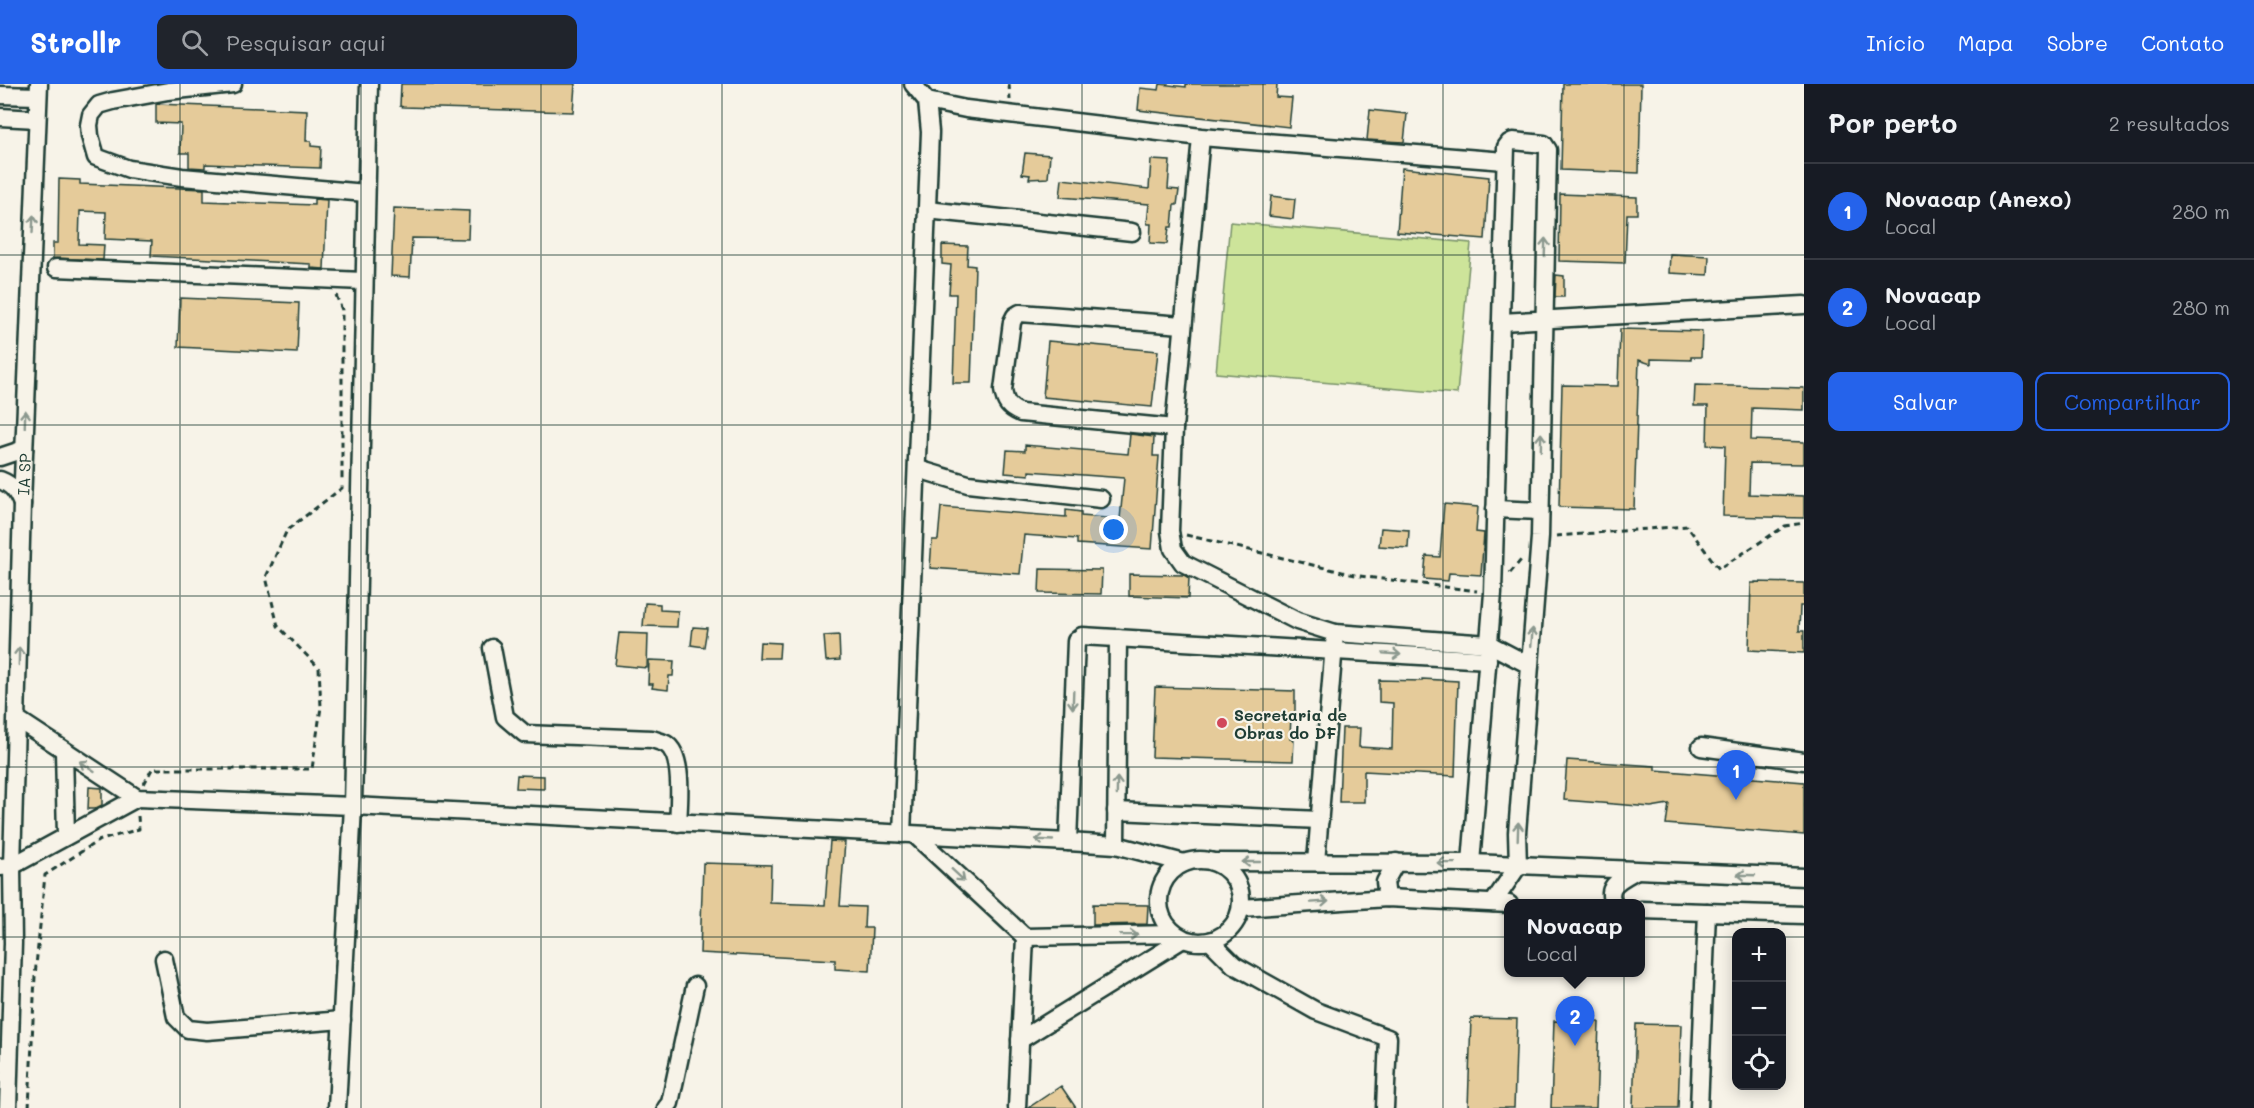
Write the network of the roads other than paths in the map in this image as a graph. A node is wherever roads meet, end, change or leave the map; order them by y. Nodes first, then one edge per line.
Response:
1 (233, 84) edge
2 (369, 84) edge
3 (913, 84) edge
4 (39, 90) edge
5 (0, 95) edge
6 (927, 100) junction
7 (0, 117) edge
8 (37, 119) junction
9 (1201, 137) junction
10 (1505, 161) junction
11 (366, 193) junction
12 (927, 210) junction
13 (1132, 232) dead end
14 (56, 268) dead end
15 (363, 281) junction
16 (1804, 305) edge
17 (1543, 319) junction
18 (1501, 322) junction
19 (1183, 325) junction
20 (1174, 428) junction
21 (24, 449) junction
22 (0, 457) edge
23 (918, 469) junction
24 (0, 480) edge
25 (1101, 499) dead end
26 (22, 504) junction
27 (1495, 509) junction
28 (1540, 511) junction
29 (1335, 633) junction
30 (1118, 638) junction
31 (492, 648) dead end
32 (1334, 651) junction
33 (1488, 652) junction
34 (1530, 665) junction
35 (17, 719) junction
36 (1701, 747) dead end
37 (64, 751) junction
38 (1804, 760) edge
39 (137, 798) junction
40 (353, 806) junction
41 (1116, 811) junction
42 (1320, 820) junction
43 (678, 823) junction
44 (909, 835) junction
45 (66, 836) junction
46 (1068, 842) junction
47 (1116, 845) junction
48 (1214, 862) junction
49 (1316, 862) junction
50 (1396, 862) junction
51 (1184, 863) junction
52 (1471, 863) junction
53 (6, 866) edge
54 (1518, 866) junction
55 (1635, 871) junction
56 (1804, 877) edge
57 (1387, 898) junction
58 (1612, 899) edge
59 (1501, 904) edge
60 (1241, 908) junction
61 (1645, 910) edge
62 (1707, 912) junction
63 (1804, 915) edge
64 (1179, 936) junction
65 (1025, 937) junction
66 (1210, 941) junction
67 (164, 959) dead end
68 (0, 980) edge
69 (695, 986) dead end
70 (342, 1020) junction
71 (10, 1029) junction
72 (1020, 1040) junction
73 (8, 1108) edge
74 (337, 1108) edge
75 (666, 1108) edge
76 (1017, 1108) edge
77 (1385, 1108) edge
78 (1699, 1108) edge

1 - 11 street
2 - 11 street
3 - 6 street
4 - 5 street
4 - 8 street, IA SP
6 - 9 street
6 - 12 street
7 - 8 street
21 -> 8 street, IA SP
9 - 10 street
9 - 19 street
17 -> 10 street
10 - 18 street
11 - 15 street
12 - 13 street
12 - 23 street
14 - 15 street
15 - 40 street
16 - 17 street
17 - 18 street
28 -> 17 street
18 - 27 street
19 - 20 street
19 - 20 street
20 - 29 street
21 - 22 street
21 - 26 street, IA SP
23 - 25 street
23 - 44 street
24 - 26 street
35 -> 26 street, IA SP
27 - 28 street
27 - 33 street
34 -> 28 street
29 - 32 street
29 - 33 street
30 - 32 street
41 -> 30 street
30 -> 46 street
31 - 43 street
32 -> 33 street
32 - 42 street
33 - 34 street
33 - 52 street
54 -> 34 street
35 - 37 street
35 - 53 street, IA SP
36 - 38 street
39 -> 37 street
37 - 45 street
39 - 40 street
39 - 45 street
40 - 43 street
40 - 70 street
41 - 42 street
41 - 47 street
42 - 49 street
43 - 44 street
46 -> 44 street
44 -> 65 street
45 - 53 street
46 - 47 street
47 - 51 street
49 -> 48 street
48 - 51 street
48 - 60 street
49 - 50 street
52 -> 50 street
50 - 57 street
51 - 64 street
52 - 54 street
53 - 71 street, IA SP
54 - 55 street
54 - 59 street
56 -> 55 street
55 - 58 street
57 - 59 street
60 -> 57 street
60 - 66 street
61 - 62 street
62 - 63 street
62 - 78 street
65 -> 64 street
64 - 66 street
64 - 72 street
65 - 72 street
66 - 77 street
67 - 70 street
68 - 71 street
69 - 75 street
70 - 74 street
71 - 73 street
72 - 76 street

